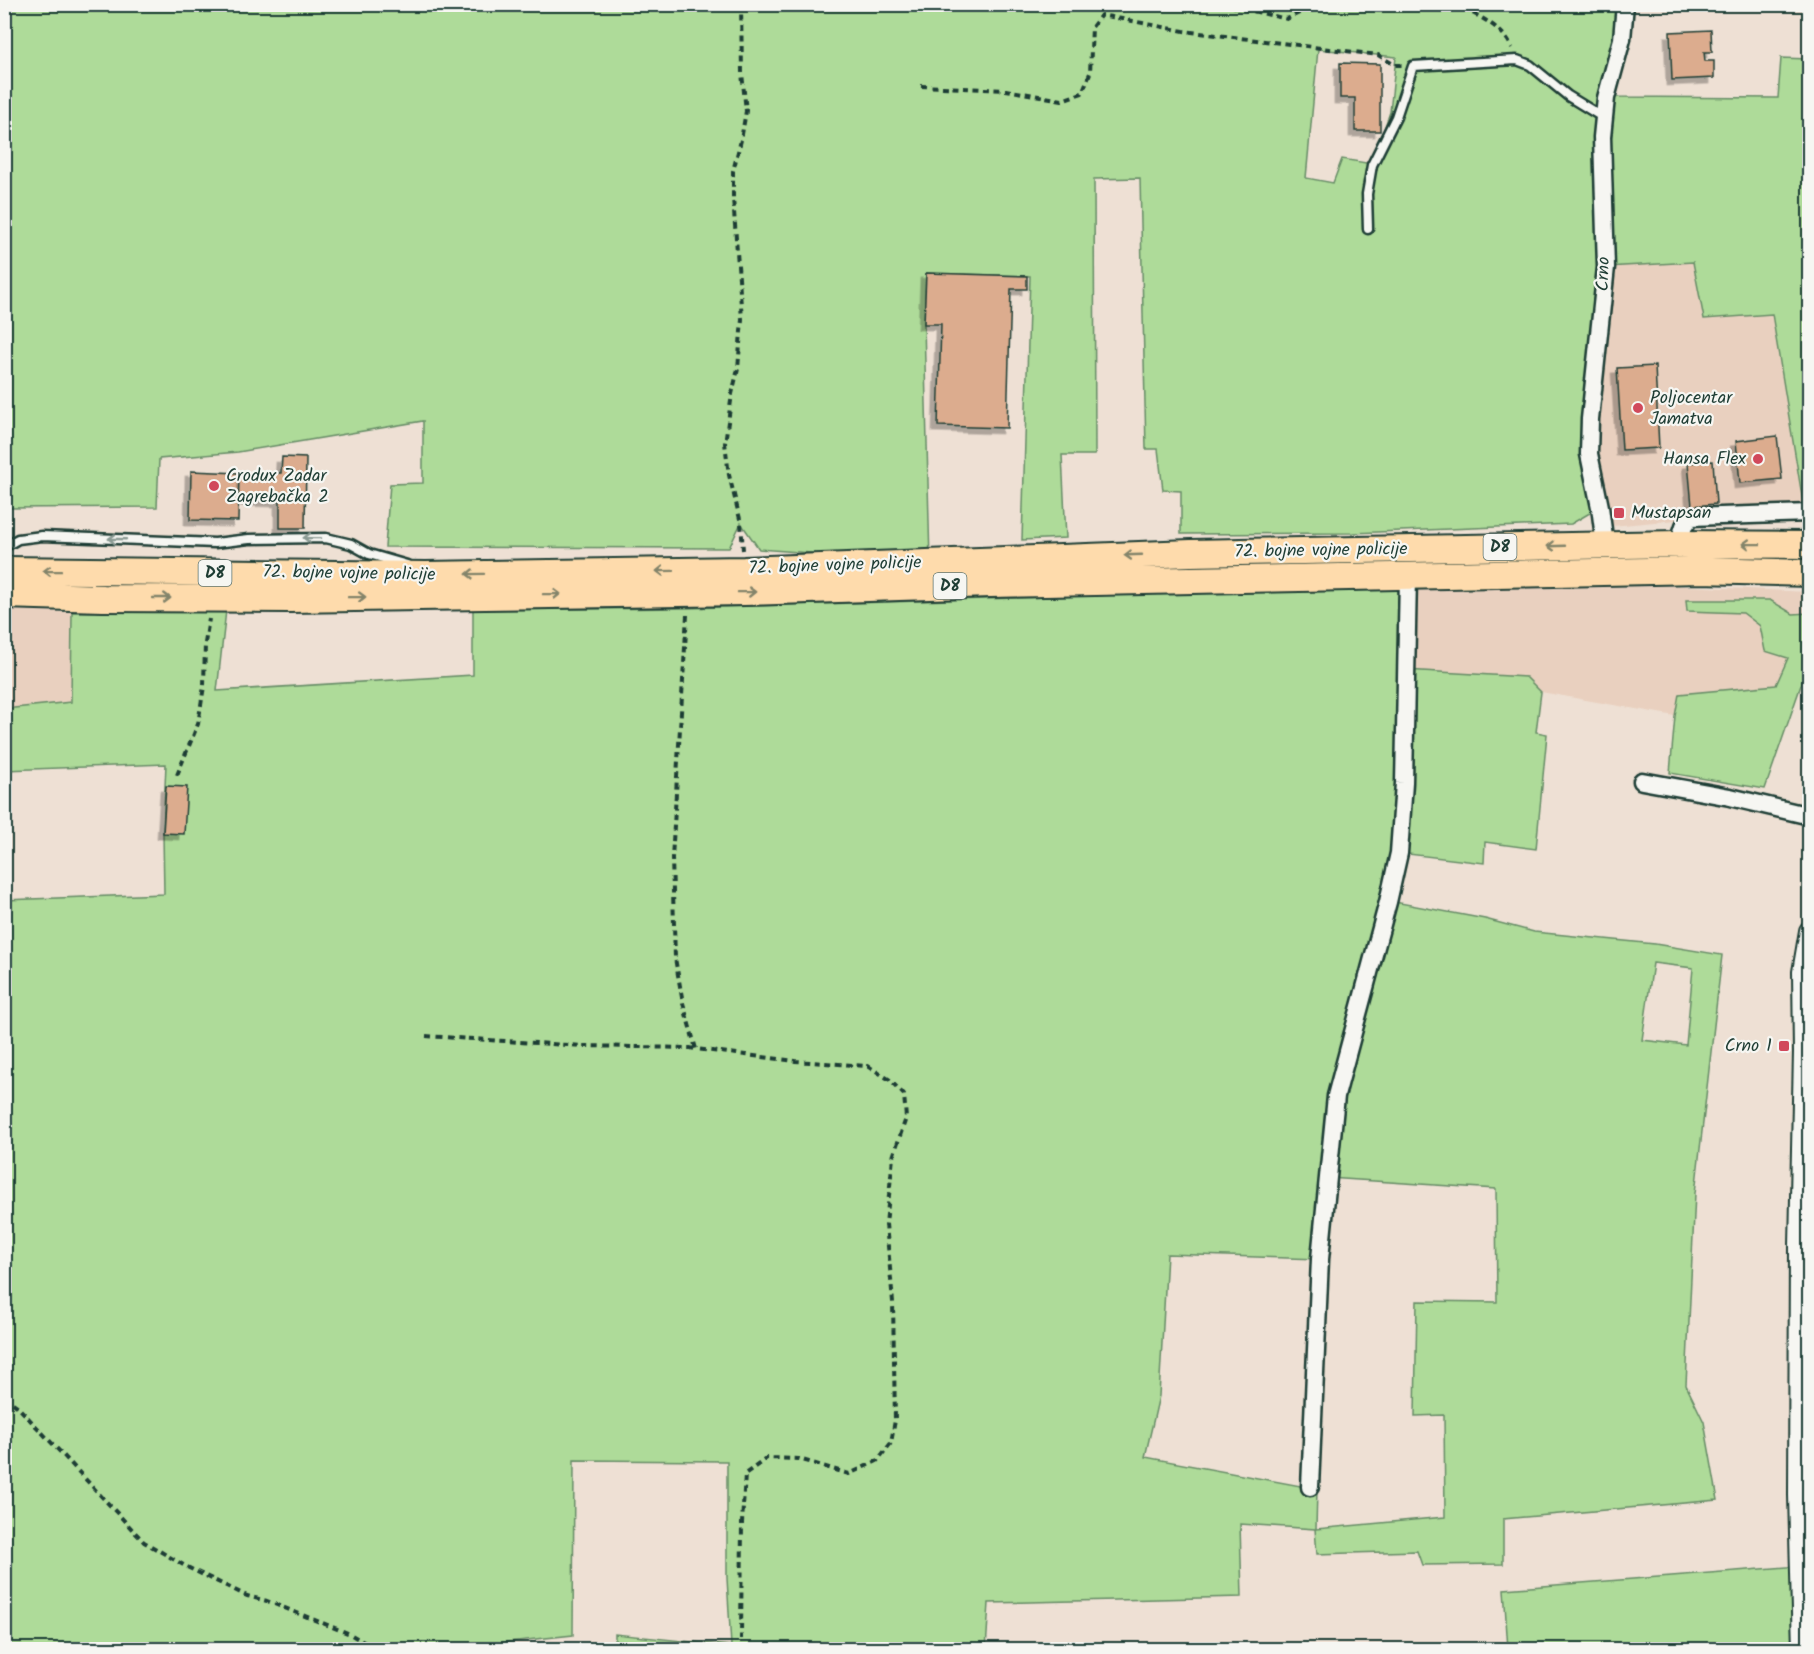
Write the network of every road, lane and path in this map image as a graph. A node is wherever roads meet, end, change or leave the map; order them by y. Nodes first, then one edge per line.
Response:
1 (741, 4) edge
2 (1223, 4) edge
3 (1317, 4) edge
4 (1454, 4) edge
5 (1625, 4) edge
6 (1517, 60) junction
7 (1413, 66) junction
8 (921, 86) dead end
9 (1604, 118) junction
10 (1368, 229) dead end
11 (1809, 513) edge
12 (1678, 543) junction
13 (1605, 544) junction
14 (1809, 545) edge
15 (4, 547) edge
16 (4, 570) edge
17 (744, 570) junction
18 (1809, 573) edge
19 (426, 575) junction
20 (1408, 576) junction
21 (687, 593) junction
22 (4, 595) edge
23 (213, 598) junction
24 (177, 775) dead end
25 (1642, 781) dead end
26 (1809, 816) edge
27 (1809, 931) edge
28 (426, 1036) dead end
29 (696, 1049) junction
30 (4, 1397) edge
31 (1310, 1488) dead end
32 (741, 1639) dead end
33 (377, 1650) edge
34 (1803, 1650) edge

1 - 17 path
2 - 3 path
4 - 6 path
5 - 9 street, Crno
6 - 7 lane
6 - 9 lane
7 - 8 path
7 - 10 lane
9 - 13 street, Crno
11 - 12 street
12 - 13 main road, 72. bojne vojne policije / D8
14 -> 12 main road, 72. bojne vojne policije / D8
13 -> 17 main road, 72. bojne vojne policije / D8
19 -> 15 lane
19 -> 16 main road, 72. bojne vojne policije / D8
17 -> 19 main road, 72. bojne vojne policije / D8
18 - 20 main road, 72. bojne vojne policije / D8
21 -> 20 main road, 72. bojne vojne policije / D8
20 - 31 street
23 -> 21 main road, 72. bojne vojne policije / D8
21 - 29 path
22 -> 23 main road, 72. bojne vojne policije / D8
23 - 24 path
25 - 26 street
27 - 34 street
28 - 29 path
29 - 32 path
30 - 33 path

